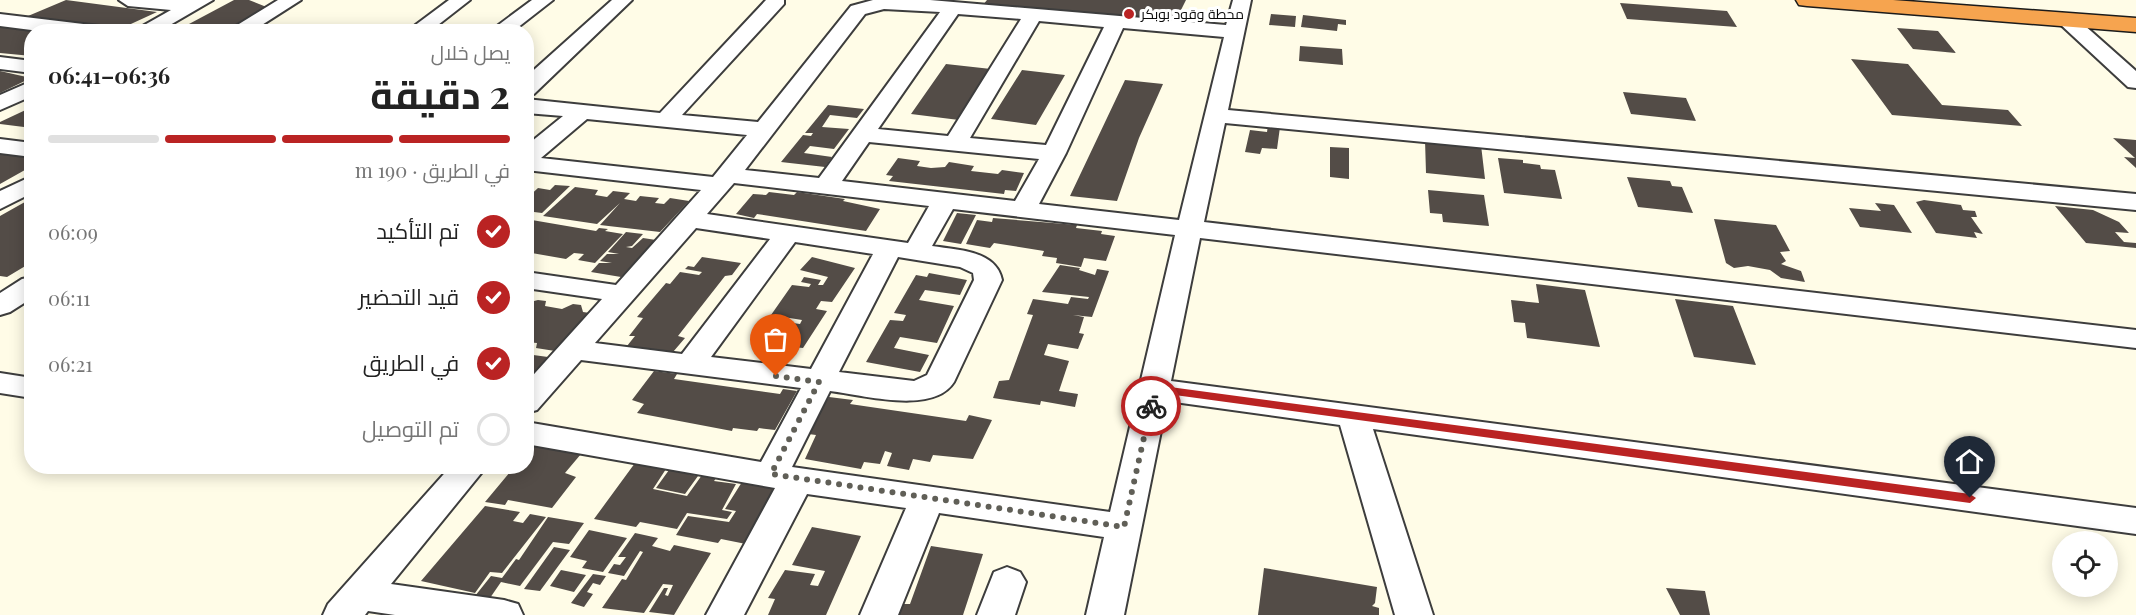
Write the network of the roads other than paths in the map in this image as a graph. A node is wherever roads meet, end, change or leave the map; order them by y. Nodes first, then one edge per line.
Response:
1 (128, 0) edge
2 (292, 0) edge
3 (461, 0) edge
4 (544, 0) edge
5 (622, 0) edge
6 (775, 0) edge
7 (1242, 0) edge
8 (1807, 0) edge
9 (1936, 0) edge
10 (198, 3) edge
11 (953, 8) junction
12 (2, 10) edge
13 (1033, 15) junction
14 (2136, 15) edge
15 (2067, 20) junction
16 (1116, 22) junction
17 (64, 24) edge
18 (157, 24) edge
19 (250, 24) edge
20 (427, 24) edge
21 (510, 24) edge
22 (2136, 25) edge
23 (1235, 32) junction
24 (0, 63) edge
25 (24, 66) edge
26 (534, 82) edge
27 (2136, 82) edge
28 (24, 91) edge
29 (0, 103) edge
30 (534, 107) edge
31 (582, 112) junction
32 (1217, 116) junction
33 (665, 120) junction
34 (766, 130) junction
35 (861, 134) junction
36 (954, 143) junction
37 (0, 146) edge
38 (24, 149) edge
39 (534, 151) edge
40 (1054, 153) junction
41 (534, 164) edge
42 (724, 180) junction
43 (825, 187) junction
44 (24, 188) edge
45 (945, 200) junction
46 (0, 201) edge
47 (2136, 202) edge
48 (1024, 208) junction
49 (690, 219) junction
50 (1189, 230) junction
51 (788, 233) junction
52 (902, 250) junction
53 (534, 281) edge
54 (24, 290) edge
55 (623, 294) junction
56 (0, 306) edge
57 (2136, 339) edge
58 (574, 350) junction
59 (689, 365) junction
60 (819, 382) junction
61 (0, 383) edge
62 (24, 387) edge
63 (1155, 389) junction
64 (534, 394) edge
65 (1353, 416) junction
66 (534, 434) edge
67 (464, 474) edge
68 (784, 477) junction
69 (927, 499) junction
70 (2136, 520) edge
71 (1124, 527) junction
72 (351, 605) edge
73 (504, 615) edge
74 (725, 615) edge
75 (879, 615) edge
76 (1105, 615) edge
77 (1414, 615) edge

1 - 10 street
2 - 19 street
3 - 20 street
4 - 21 street
5 - 26 street
6 - 33 street
7 - 23 street
8 - 15 highway
9 - 14 highway
10 - 18 street
11 - 13 street
11 - 34 street
11 - 35 street
12 - 17 street
13 - 16 street
13 - 36 street
15 - 22 highway
15 - 27 street
16 - 23 street
16 - 40 street
23 - 32 street
24 - 25 street
28 - 29 street
30 - 31 street
31 - 33 street
31 - 39 street
32 - 47 street
32 - 50 street
33 - 34 street
34 - 42 street
35 - 36 street
35 - 43 street
36 - 40 street
37 - 38 street
40 - 48 street
41 - 42 street
42 - 43 street
42 - 49 street
43 - 45 street
44 - 46 street
45 - 48 street
45 - 52 street
48 - 50 street
49 - 51 street
49 - 55 street
50 - 57 street
50 - 63 street
51 - 52 street
51 - 59 street
52 - 60 street
52 - 60 street
53 - 55 street
54 - 56 street
55 - 58 street
58 - 59 street
58 - 64 street
59 - 60 street
60 - 68 street
61 - 62 street
63 - 65 street
63 - 71 street
65 - 70 street
65 - 77 street
66 - 68 street
67 - 72 street
68 - 69 street
68 - 74 street
69 - 71 street
69 - 75 street
71 - 76 street
72 - 73 street

